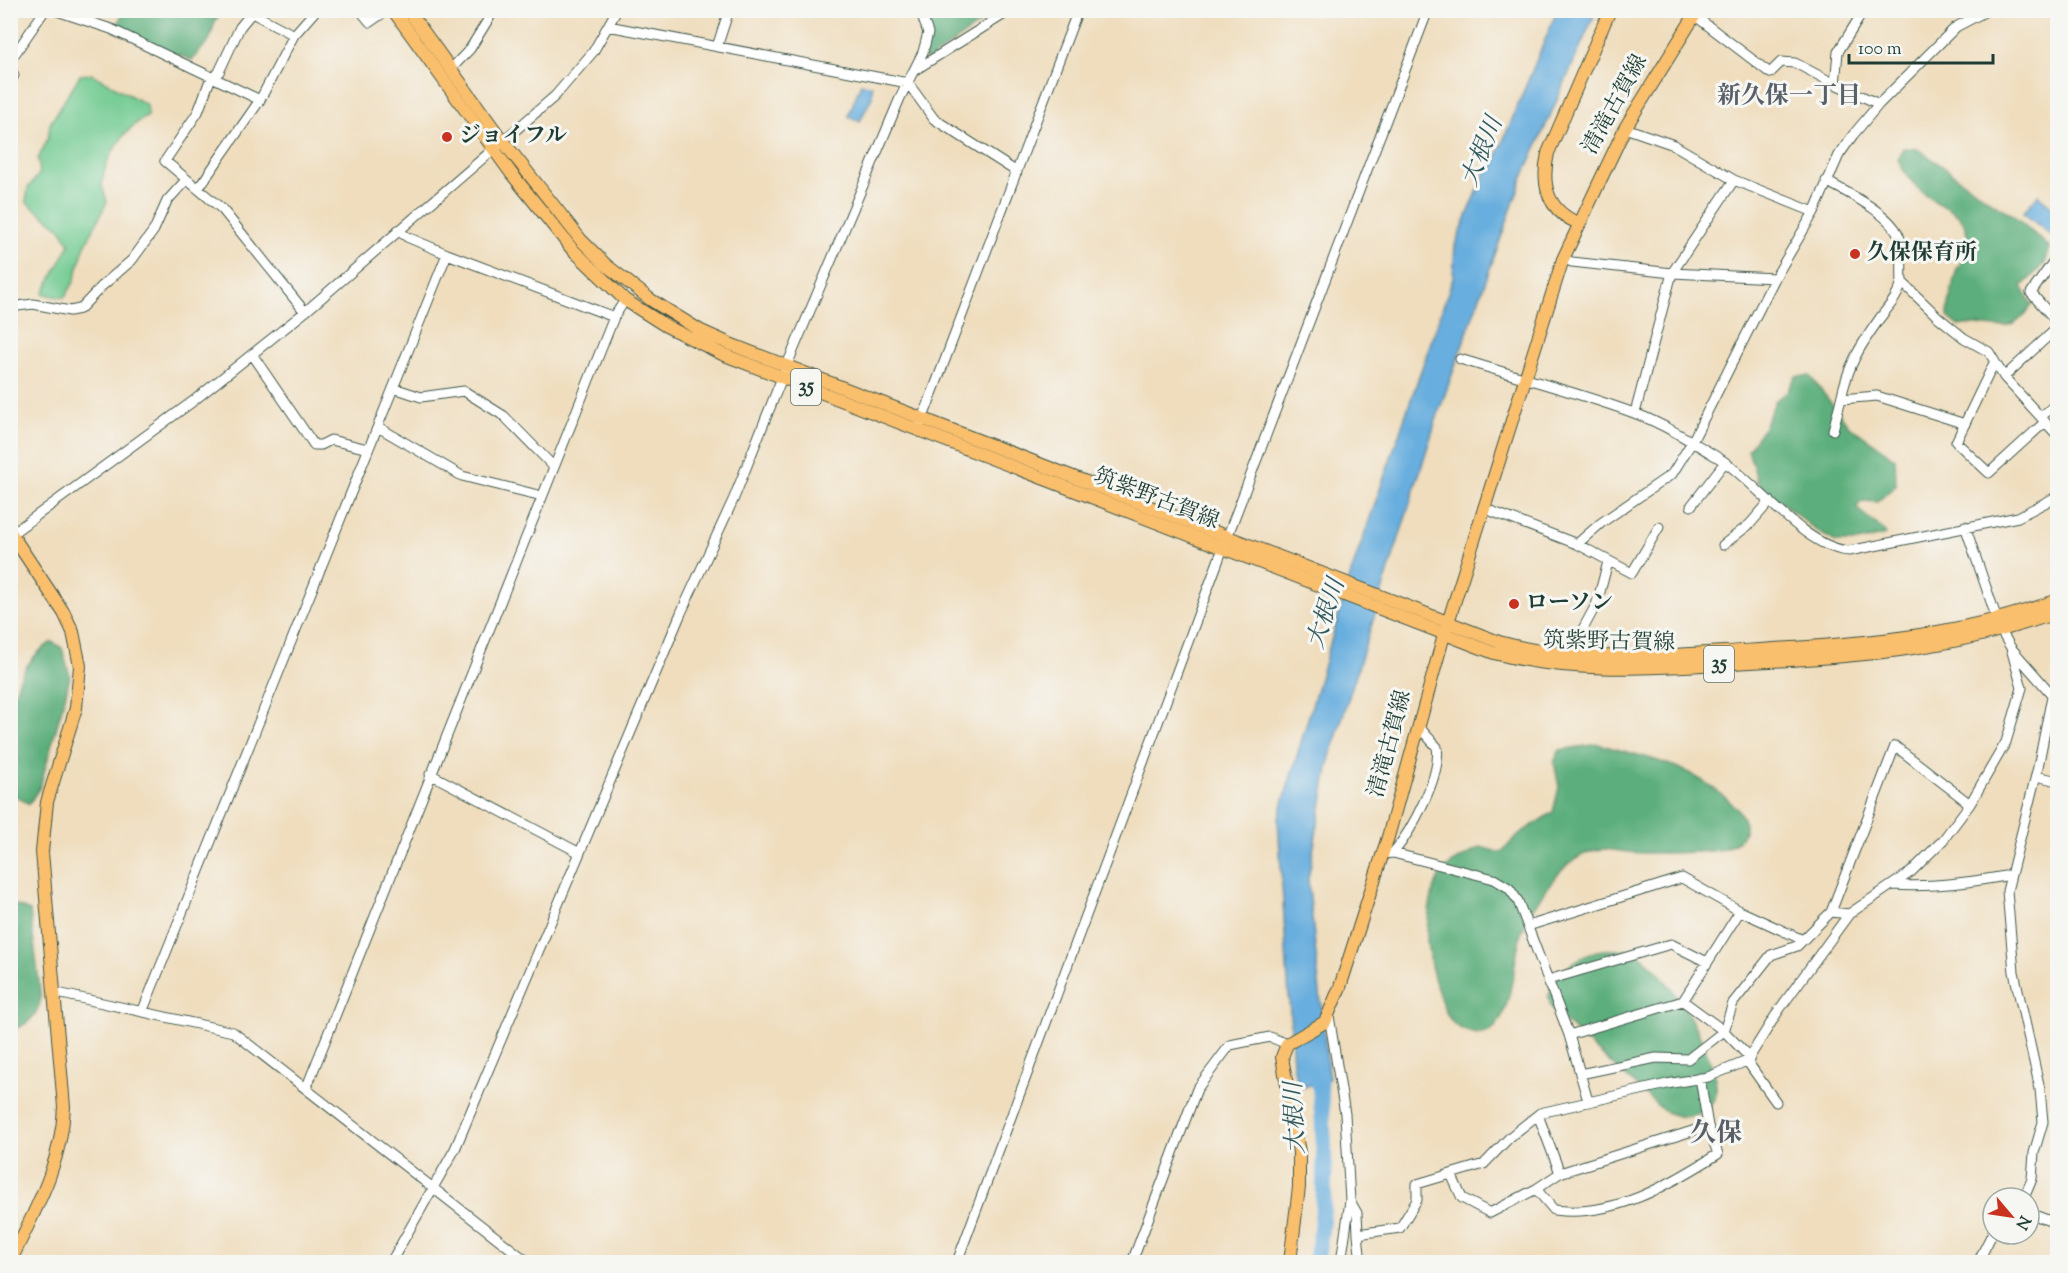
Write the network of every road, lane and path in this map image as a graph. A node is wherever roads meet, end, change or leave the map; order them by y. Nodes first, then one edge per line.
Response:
1 (45, 10) edge
2 (54, 10) edge
3 (316, 10) edge
4 (360, 10) edge
5 (387, 10) edge
6 (393, 10) edge
7 (408, 10) edge
8 (494, 10) edge
9 (617, 10) edge
10 (729, 10) edge
11 (920, 10) edge
12 (1011, 10) edge
13 (1078, 10) edge
14 (1428, 10) edge
15 (1610, 10) edge
16 (1864, 10) edge
17 (1988, 10) edge
18 (253, 12) edge
19 (1696, 13) edge
20 (608, 26) junction
21 (294, 35) junction
22 (717, 47) junction
23 (10, 61) edge
24 (451, 69) junction
25 (10, 70) edge
26 (915, 70) junction
27 (214, 76) junction
28 (908, 83) junction
29 (10, 84) edge
30 (1835, 84) junction
31 (260, 100) junction
32 (1879, 104) junction
33 (1625, 128) junction
34 (498, 144) junction
35 (1017, 172) junction
36 (186, 180) junction
37 (1734, 180) junction
38 (1826, 181) junction
39 (198, 189) junction
40 (1814, 212) junction
41 (1578, 223) junction
42 (398, 230) junction
43 (447, 254) junction
44 (2058, 255) edge
45 (1563, 259) junction
46 (1672, 273) junction
47 (1775, 278) junction
48 (1902, 282) junction
49 (625, 300) junction
50 (10, 307) edge
51 (305, 312) junction
52 (614, 317) junction
53 (2058, 325) edge
54 (252, 354) junction
55 (1460, 359) dead end
56 (1994, 363) junction
57 (785, 372) junction
58 (2004, 377) junction
59 (1523, 379) junction
60 (394, 388) junction
61 (1841, 399) junction
62 (2058, 402) edge
63 (1635, 413) junction
64 (2043, 420) junction
65 (1965, 423) junction
66 (921, 424) junction
67 (378, 427) junction
68 (1833, 430) dead end
69 (2058, 436) edge
70 (1692, 442) junction
71 (368, 449) junction
72 (1725, 462) junction
73 (554, 467) junction
74 (542, 496) junction
75 (2058, 496) edge
76 (1770, 501) junction
77 (1690, 506) dead end
78 (1483, 508) junction
79 (1965, 526) junction
80 (1659, 527) dead end
81 (11, 533) edge
82 (1226, 542) junction
83 (1577, 544) junction
84 (1723, 545) dead end
85 (1608, 562) junction
86 (2058, 600) edge
87 (1386, 604) junction
88 (2058, 612) edge
89 (1448, 622) junction
90 (1999, 626) junction
91 (1444, 635) junction
92 (2011, 648) junction
93 (1576, 656) junction
94 (2055, 698) edge
95 (1418, 726) junction
96 (430, 774) junction
97 (2036, 776) junction
98 (2058, 781) edge
99 (1970, 804) junction
100 (580, 853) junction
101 (1388, 853) junction
102 (2011, 875) junction
103 (1892, 885) junction
104 (1740, 911) junction
105 (1831, 912) junction
106 (1849, 914) junction
107 (1528, 926) junction
108 (1803, 940) junction
109 (1707, 962) junction
110 (1548, 980) junction
111 (53, 992) junction
112 (1683, 1001) junction
113 (143, 1010) junction
114 (1327, 1019) junction
115 (1724, 1031) junction
116 (1569, 1035) junction
117 (1290, 1042) junction
118 (1748, 1060) junction
119 (1580, 1074) junction
120 (1700, 1078) junction
121 (306, 1089) junction
122 (1588, 1101) junction
123 (1776, 1102) dead end
124 (1538, 1115) junction
125 (1708, 1126) junction
126 (1560, 1173) junction
127 (1451, 1174) junction
128 (2029, 1186) edge
129 (433, 1189) junction
130 (1536, 1189) junction
131 (1350, 1201) junction
132 (2041, 1218) edge
133 (2058, 1224) edge
134 (1358, 1234) junction
135 (1986, 1246) edge
136 (10, 1262) edge
137 (391, 1263) edge
138 (528, 1263) edge
139 (957, 1263) edge
140 (1132, 1263) edge
141 (1290, 1263) edge
142 (1341, 1263) edge
143 (1355, 1263) edge
144 (1978, 1263) edge

1 - 23 street
2 - 27 street
3 - 21 street
4 - 5 street
6 - 34 main road, 筑紫野古賀線 / 35
7 - 24 main road, 筑紫野古賀線 / 35
8 - 24 street
9 - 20 street
10 - 22 street
11 - 26 street
12 - 26 street
13 - 35 street
14 - 82 street
15 - 41 main road, 清滝古賀線
16 - 30 street
17 - 32 street
18 - 21 street
18 - 27 street
19 - 30 street
19 - 33 main road, 清滝古賀線
20 - 22 street
20 - 34 street
21 - 31 street
22 - 28 street
24 - 34 main road, 筑紫野古賀線 / 35
25 - 29 street
26 - 28 street
27 - 31 street
27 - 36 street
28 - 35 street
28 - 57 street
30 - 32 street
31 - 39 street
32 - 38 street
33 - 37 street
33 - 41 main road, 清滝古賀線
34 - 42 street
34 - 49 main road, 筑紫野古賀線 / 35
34 - 57 main road, 筑紫野古賀線 / 35
35 - 66 street
36 - 39 street
36 - 50 street
37 - 40 street
37 - 46 street
38 - 40 street
38 - 48 street
39 - 51 street
40 - 47 street
41 - 45 main road, 清滝古賀線
42 - 43 street
42 - 51 street
43 - 52 street
43 - 60 street
44 - 53 street
45 - 46 street
45 - 59 main road, 清滝古賀線
46 - 47 street
46 - 63 street
47 - 70 street
48 - 56 street
48 - 61 street
49 - 52 street
49 - 57 main road, 筑紫野古賀線 / 35
51 - 54 street
52 - 73 street
53 - 58 street
54 - 71 street
54 - 81 street
55 - 59 street
56 - 58 street
56 - 65 street
57 - 66 main road, 筑紫野古賀線 / 35
57 - 100 street
58 - 64 street
59 - 63 street
59 - 78 main road, 清滝古賀線
60 - 67 street
60 - 73 street
61 - 65 street
61 - 68 street
62 - 64 street
63 - 70 street
64 - 65 street
64 - 69 street
66 - 82 main road, 筑紫野古賀線 / 35
67 - 71 street
67 - 74 street
70 - 72 street
70 - 83 street
71 - 113 street
72 - 76 street
72 - 77 street
73 - 74 street
74 - 96 street
75 - 79 street
76 - 79 street
76 - 84 street
78 - 83 street
78 - 89 main road, 清滝古賀線
79 - 90 street
80 - 85 street
81 - 111 main road
82 - 87 main road, 筑紫野古賀線 / 35
82 - 139 street
83 - 85 street
85 - 93 street
86 - 90 main road, 筑紫野古賀線 / 35
87 - 89 main road, 筑紫野古賀線 / 35
87 - 91 main road, 筑紫野古賀線 / 35
88 - 90 main road, 筑紫野古賀線 / 35
89 - 91 main road, 清滝古賀線
89 - 93 main road, 筑紫野古賀線 / 35
90 - 91 main road, 筑紫野古賀線 / 35
90 - 92 street
90 - 93 main road, 筑紫野古賀線 / 35
91 - 95 main road, 清滝古賀線
92 - 94 street
92 - 99 street
94 - 97 street
95 - 101 main road, 清滝古賀線
95 - 101 street
96 - 100 street
96 - 121 street
97 - 98 street
97 - 102 street
99 - 103 street
99 - 105 street
100 - 129 street
101 - 107 street
101 - 114 main road, 清滝古賀線
102 - 103 street
102 - 128 street
103 - 106 street
104 - 107 street
104 - 108 street
104 - 109 street
105 - 106 street
105 - 108 street
106 - 118 street
107 - 110 street
108 - 115 street
109 - 110 street
109 - 112 street
110 - 116 street
111 - 113 street
111 - 136 main road
112 - 115 street
112 - 116 street
113 - 121 street
114 - 117 main road
114 - 131 street
115 - 118 street
115 - 119 street
116 - 119 street
117 - 140 street
117 - 141 main road
118 - 120 street
118 - 123 street
119 - 122 street
120 - 122 street
120 - 125 street
121 - 129 street
122 - 124 street
124 - 126 street
124 - 127 street
125 - 126 street
125 - 130 street
126 - 130 street
127 - 130 street
127 - 134 street
129 - 137 street
129 - 138 street
131 - 134 street
131 - 142 street
132 - 133 street
134 - 143 street
135 - 144 street

